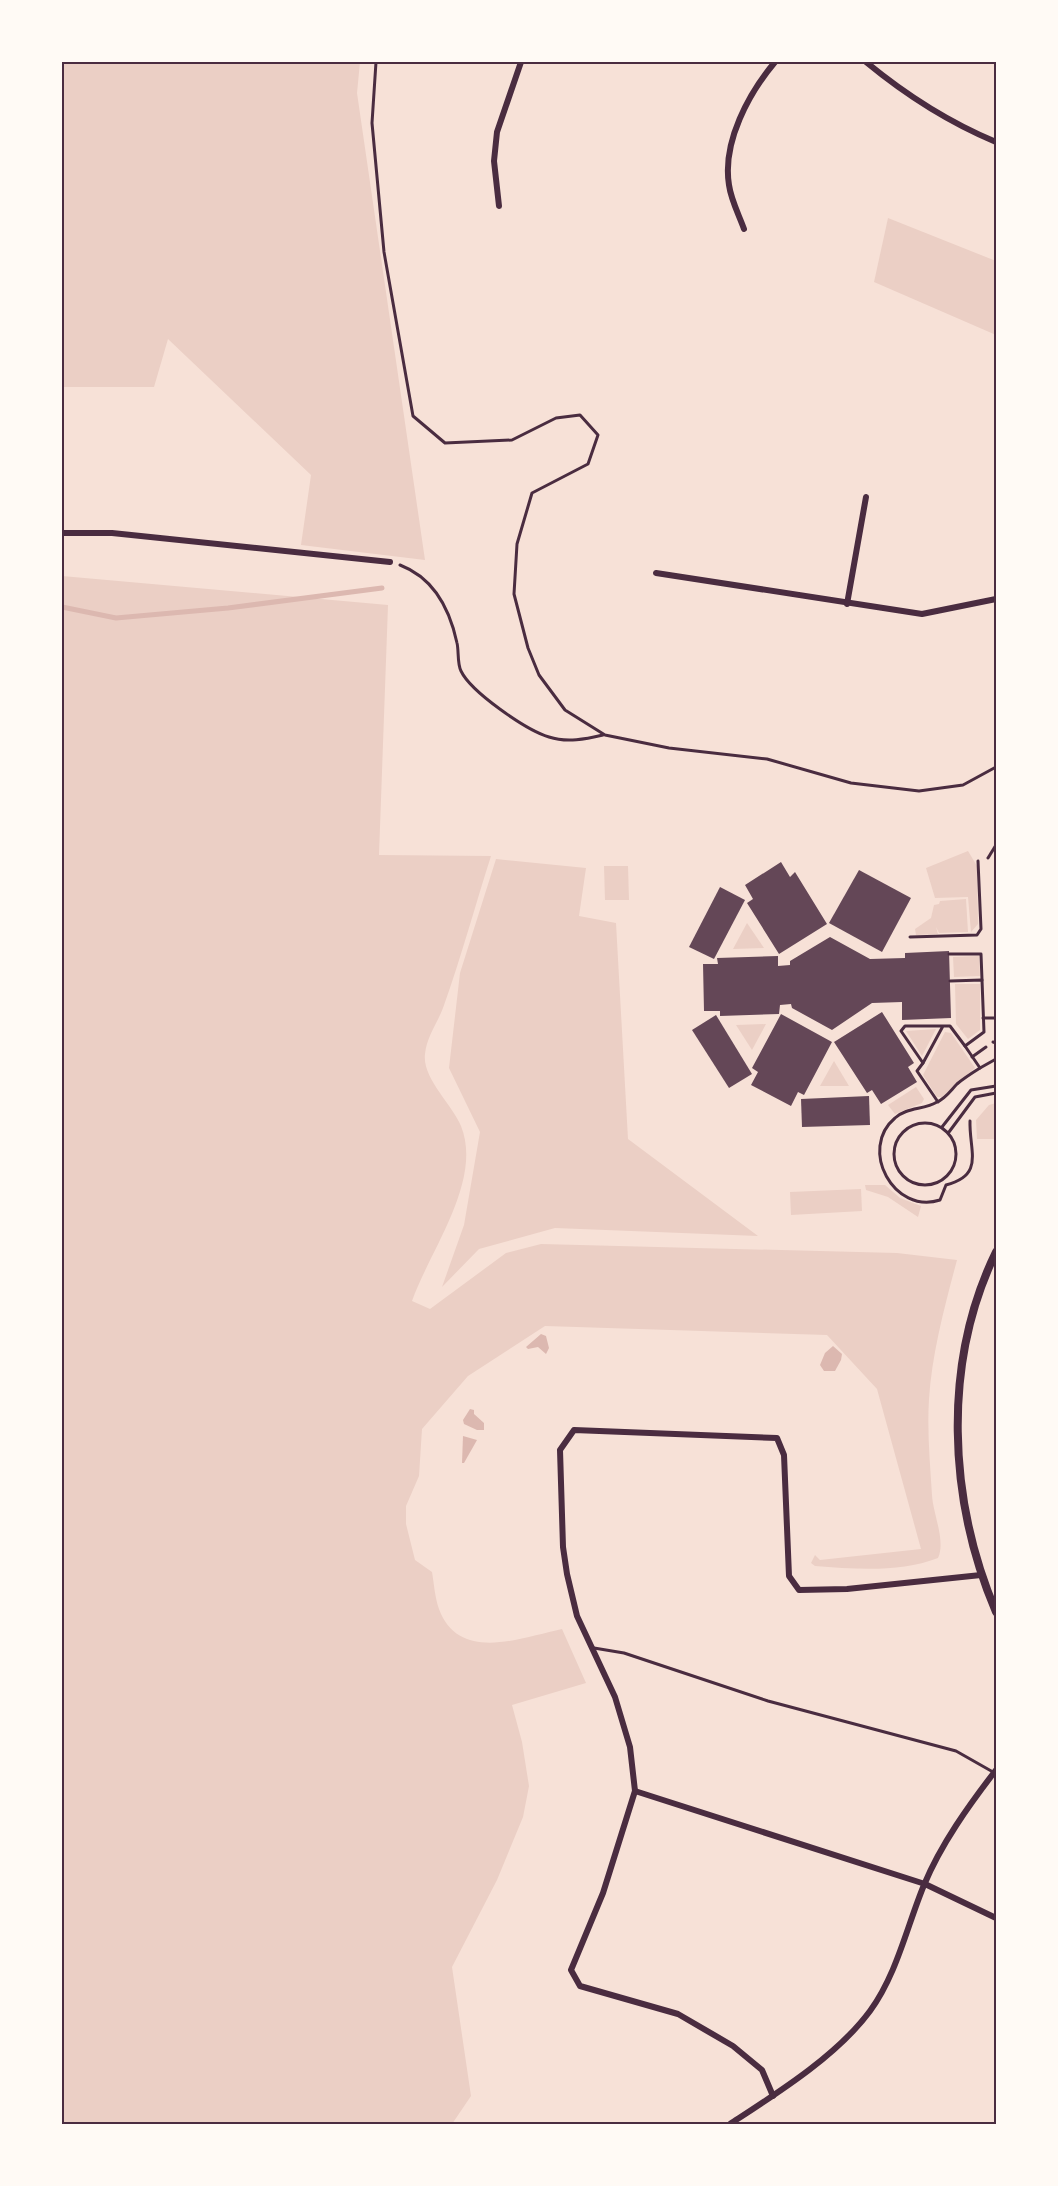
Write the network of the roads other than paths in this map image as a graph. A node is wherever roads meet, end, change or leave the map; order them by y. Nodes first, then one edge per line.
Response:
1 (520, 62) edge
2 (775, 62) edge
3 (866, 62) edge
4 (996, 142) edge
5 (499, 206) dead end
6 (744, 229) dead end
7 (866, 497) dead end
8 (62, 533) edge
9 (390, 562) road end
10 (656, 573) dead end
11 (996, 599) edge
12 (847, 604) junction
13 (996, 844) edge
14 (988, 858) dead end
15 (996, 1086) edge
16 (996, 1093) edge
17 (942, 1127) junction
18 (949, 1132) junction
19 (996, 1252) edge
20 (981, 1575) junction
21 (996, 1611) edge
22 (590, 1648) junction
23 (995, 1772) edge
24 (635, 1791) junction
25 (925, 1884) junction
26 (996, 1918) edge
27 (773, 2096) junction
28 (730, 2124) edge

1 - 5 street
2 - 6 street
3 - 4 street
7 - 12 street
8 - 9 street
10 - 12 street
11 - 12 street
13 - 14 lane
15 - 17 lane
16 - 18 lane
17 - 18 lane
17 - 18 lane
19 - 20 street
20 - 21 street
20 - 22 street
22 - 23 lane
22 - 24 street
23 - 25 street
24 - 25 street
24 - 27 street
25 - 26 street
25 - 27 street
27 - 28 street

